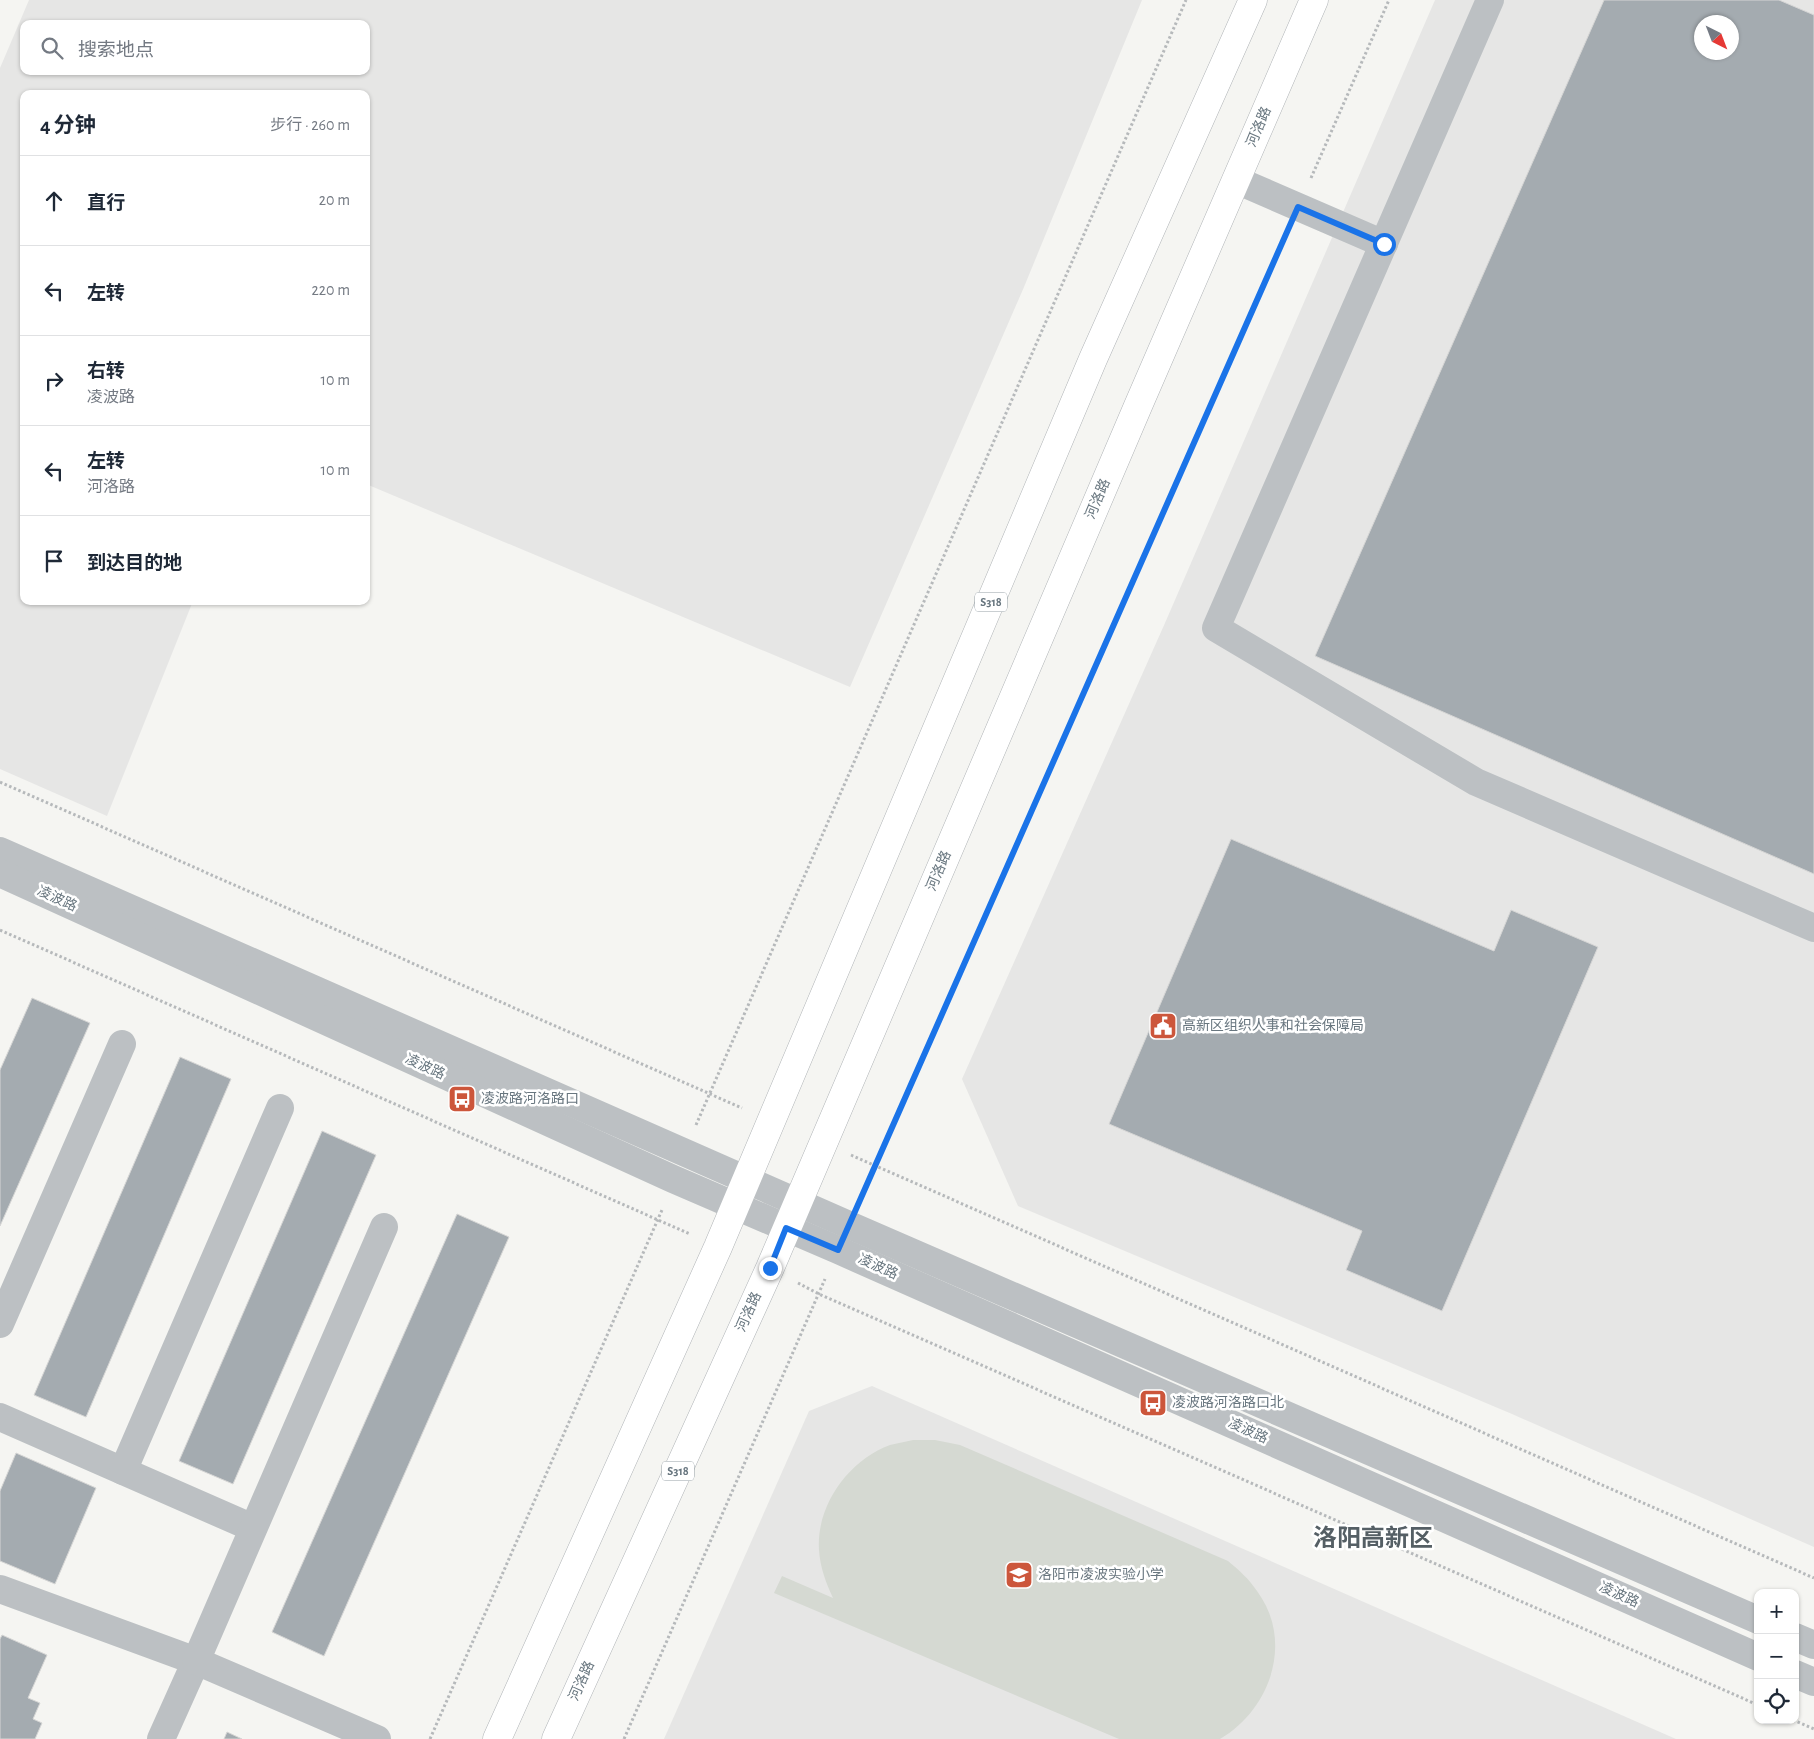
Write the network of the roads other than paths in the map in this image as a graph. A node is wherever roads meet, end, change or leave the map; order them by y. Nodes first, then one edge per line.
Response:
1 (1253, 0) edge
2 (1314, 0) edge
3 (1490, 0) edge
4 (1236, 180) junction
5 (1384, 244) junction
6 (0, 851) edge
7 (0, 873) edge
8 (1814, 928) edge
9 (122, 1044) dead end
10 (280, 1108) dead end
11 (746, 1179) junction
12 (798, 1202) junction
13 (735, 1206) junction
14 (384, 1227) dead end
15 (786, 1228) junction
16 (0, 1324) edge
17 (0, 1417) edge
18 (123, 1471) junction
19 (253, 1528) junction
20 (0, 1589) edge
21 (1754, 1618) edge
22 (1799, 1639) edge
23 (1814, 1645) edge
24 (1754, 1655) edge
25 (196, 1661) junction
26 (1799, 1676) edge
27 (1814, 1682) edge
28 (161, 1739) edge
29 (377, 1739) edge
30 (497, 1739) edge
31 (556, 1739) edge

1 - 11 main road, S318
2 - 4 main road, 河洛路 / S318
3 - 5 street
4 - 5 street
4 - 12 main road, 河洛路 / S318
5 - 8 street
6 - 11 street, 凌波路
7 - 13 street, 凌波路
9 - 16 street
10 - 18 street
11 - 12 street, 凌波路
11 - 13 main road, S318
12 - 15 main road, 河洛路 / S318
12 - 21 street, 凌波路
13 - 15 street, 凌波路
13 - 30 main road, S318
14 - 19 street
15 - 24 street, 凌波路
15 - 31 main road, 河洛路 / S318
17 - 18 street
18 - 19 street
19 - 25 street
20 - 25 street
22 - 23 street
25 - 28 street
25 - 29 street
26 - 27 street

